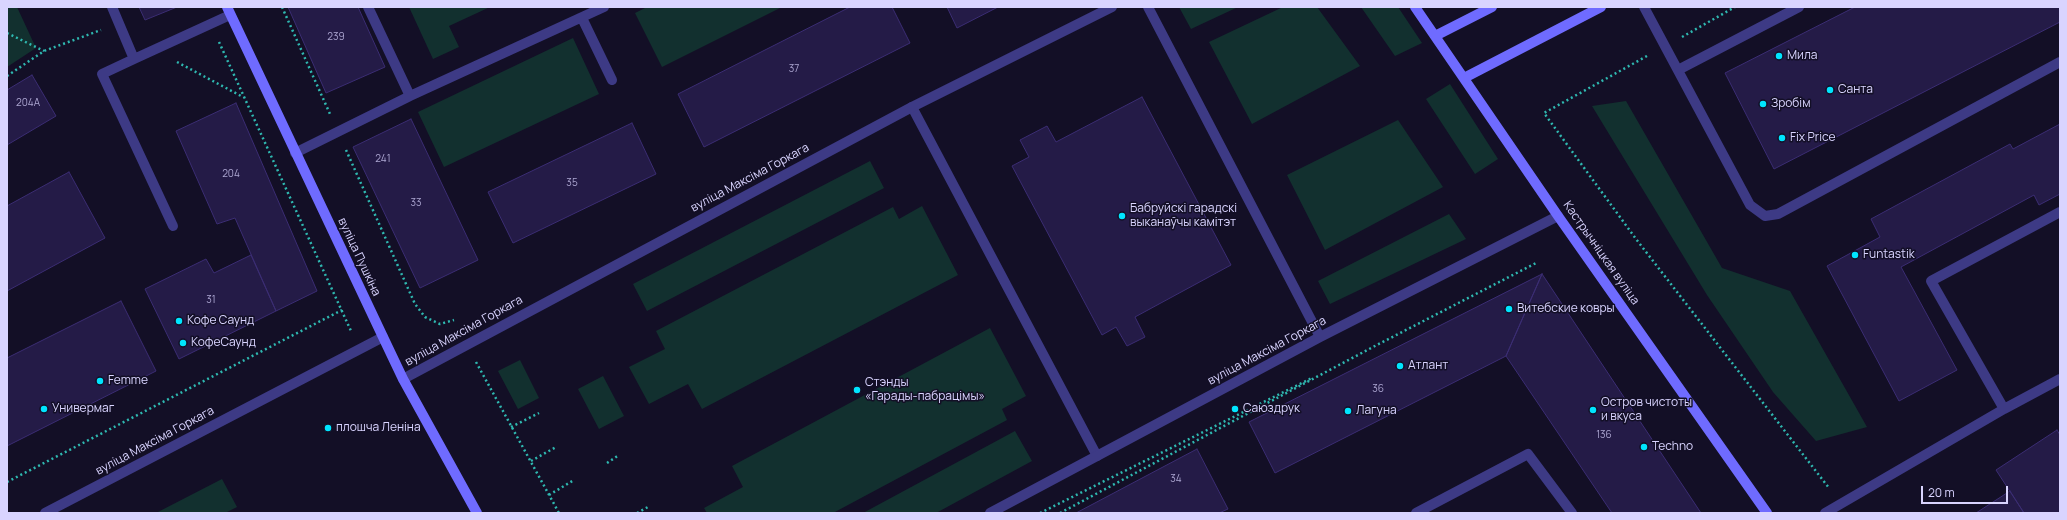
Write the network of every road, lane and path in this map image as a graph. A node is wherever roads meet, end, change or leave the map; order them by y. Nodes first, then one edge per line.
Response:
1 (112, 7) edge
2 (282, 7) edge
3 (368, 7) edge
4 (604, 7) edge
5 (1112, 7) edge
6 (1148, 7) edge
7 (1415, 7) edge
8 (1492, 7) edge
9 (1601, 7) edge
10 (1644, 7) edge
11 (1735, 7) edge
12 (1800, 7) edge
13 (228, 11) edge
14 (582, 18) junction
15 (119, 23) junction
16 (210, 24) junction
17 (7, 33) edge
18 (1435, 36) junction
19 (1665, 46) junction
20 (154, 49) junction
21 (44, 51) junction
22 (134, 59) junction
23 (2060, 62) edge
24 (1678, 70) junction
25 (7, 76) edge
26 (1464, 78) junction
27 (612, 80) dead end
28 (410, 96) junction
29 (244, 98) junction
30 (912, 107) junction
31 (337, 131) junction
32 (295, 153) junction
33 (2060, 212) edge
34 (1558, 216) junction
35 (173, 226) dead end
36 (1538, 262) dead end
37 (342, 310) junction
38 (454, 320) dead end
39 (383, 337) junction
40 (1320, 338) junction
41 (1373, 347) junction
42 (359, 349) junction
43 (472, 356) dead end
44 (404, 379) junction
45 (2060, 379) edge
46 (2004, 409) junction
47 (539, 413) dead end
48 (511, 427) junction
49 (556, 448) dead end
50 (619, 455) dead end
51 (1097, 456) junction
52 (531, 461) junction
53 (606, 463) dead end
54 (574, 480) dead end
55 (7, 482) edge
56 (549, 495) junction
57 (1841, 504) junction
58 (648, 507) dead end
59 (45, 513) edge
60 (477, 513) edge
61 (559, 513) edge
62 (637, 513) edge
63 (990, 513) edge
64 (1040, 513) edge
65 (1060, 513) edge
66 (1416, 513) edge
67 (1572, 513) edge
68 (1768, 513) edge
69 (1825, 513) edge

1 - 15 street
2 - 31 path
3 - 28 street
4 - 14 street
5 - 30 street, вуліца Максіма Горкага
6 - 40 street
7 - 18 main road, Кастрычніцкая вуліца
8 - 18 main road
9 - 26 main road
10 - 19 street
11 - 19 path
12 - 24 street
13 - 16 street
13 - 32 main road, вуліца Пушкіна
14 - 27 street
14 - 28 street
15 - 21 path
15 - 22 street
16 - 20 street
16 - 29 path
17 - 21 path
18 - 26 main road, Кастрычніцкая вуліца
19 - 24 street
19 - 57 path
20 - 22 street
20 - 29 path
21 - 25 path
22 - 35 street
23 - 24 street
26 - 34 main road, Кастрычніцкая вуліца
28 - 31 street
29 - 37 path
30 - 44 street, вуліца Максіма Горкага
30 - 51 street
31 - 32 street
31 - 38 path
32 - 39 main road, вуліца Пушкіна
33 - 46 street
34 - 40 street, вуліца Максіма Горкага
34 - 68 main road, Кастрычніцкая вуліца
36 - 41 path
37 - 42 path
37 - 55 path
39 - 42 street, вуліца Максіма Горкага
39 - 44 main road, вуліца Пушкіна
40 - 51 street, вуліца Максіма Горкага
41 - 64 path
41 - 65 path
42 - 59 street, вуліца Максіма Горкага
43 - 48 path
44 - 60 main road, вуліца Пушкіна
45 - 46 street
46 - 57 street
47 - 48 path
48 - 52 path
49 - 52 path
50 - 53 path
51 - 63 street, вуліца Максіма Горкага
52 - 56 path
54 - 56 path
56 - 61 path
57 - 69 street
58 - 62 path
66 - 67 street

